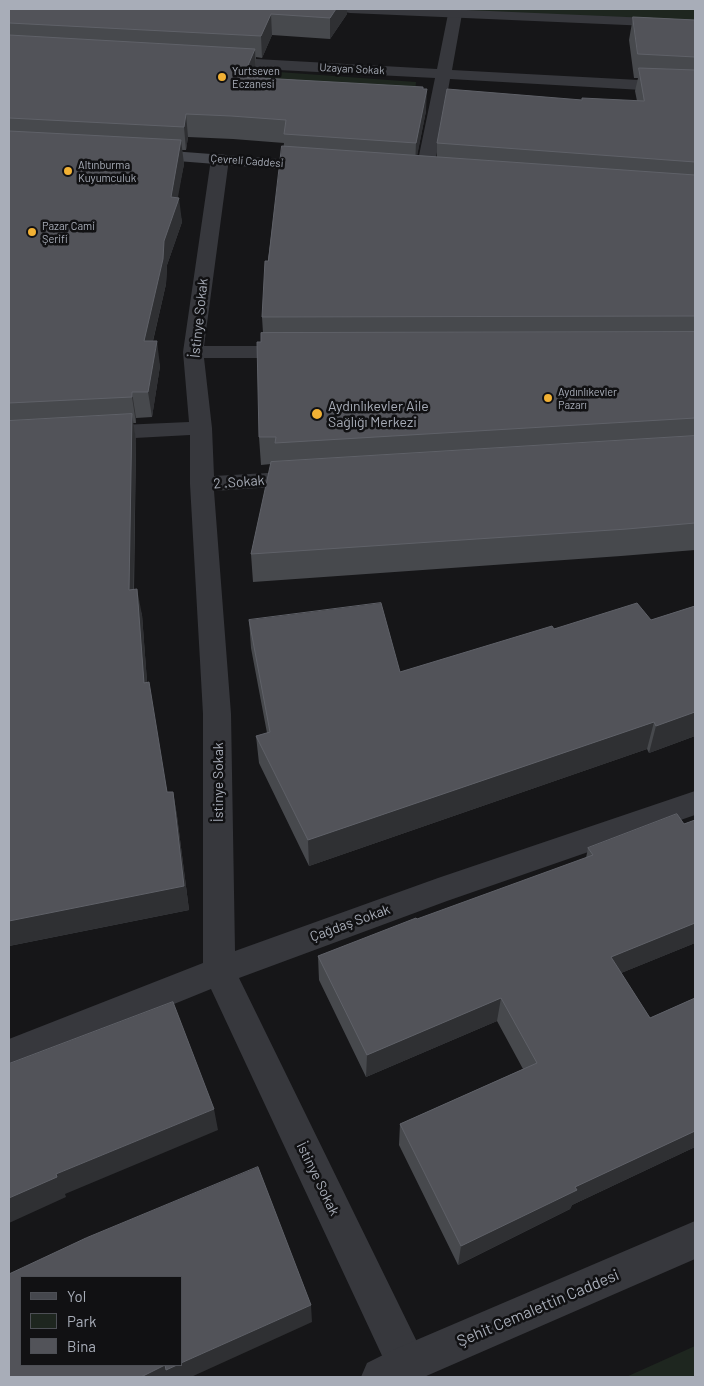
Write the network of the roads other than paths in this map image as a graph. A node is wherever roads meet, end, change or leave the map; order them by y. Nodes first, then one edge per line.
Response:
1 (350, 9) edge
2 (455, 14) junction
3 (695, 24) edge
4 (207, 62) edge
5 (445, 74) junction
6 (695, 88) edge
7 (128, 153) edge
8 (220, 159) junction
9 (336, 168) edge
10 (405, 174) edge
11 (424, 175) junction
12 (443, 177) edge
13 (192, 352) junction
14 (311, 352) edge
15 (201, 428) junction
16 (76, 434) edge
17 (321, 477) edge
18 (202, 484) junction
19 (695, 803) edge
20 (219, 971) junction
21 (9, 1055) edge
22 (695, 1240) edge
23 (394, 1371) edge

1 - 2 street
2 - 3 street
2 - 5 street
4 - 5 street, Uzayan Sokak
5 - 6 street, Uzayan Sokak
5 - 11 street
7 - 8 main road, Çevreli Caddesi
8 - 9 main road, Çevreli Caddesi
8 - 13 street, İstinye Sokak
10 - 11 main road
11 - 12 main road
13 - 14 street
13 - 15 street, İstinye Sokak
15 - 16 street
15 - 18 street, İstinye Sokak
17 - 18 street, 2 .Sokak
18 - 20 street, İstinye Sokak
19 - 20 street, Çağdaş Sokak
20 - 21 street, Çağdaş Sokak
20 - 23 street, İstinye Sokak
22 - 23 street, Şehit Cemalettin Caddesi

